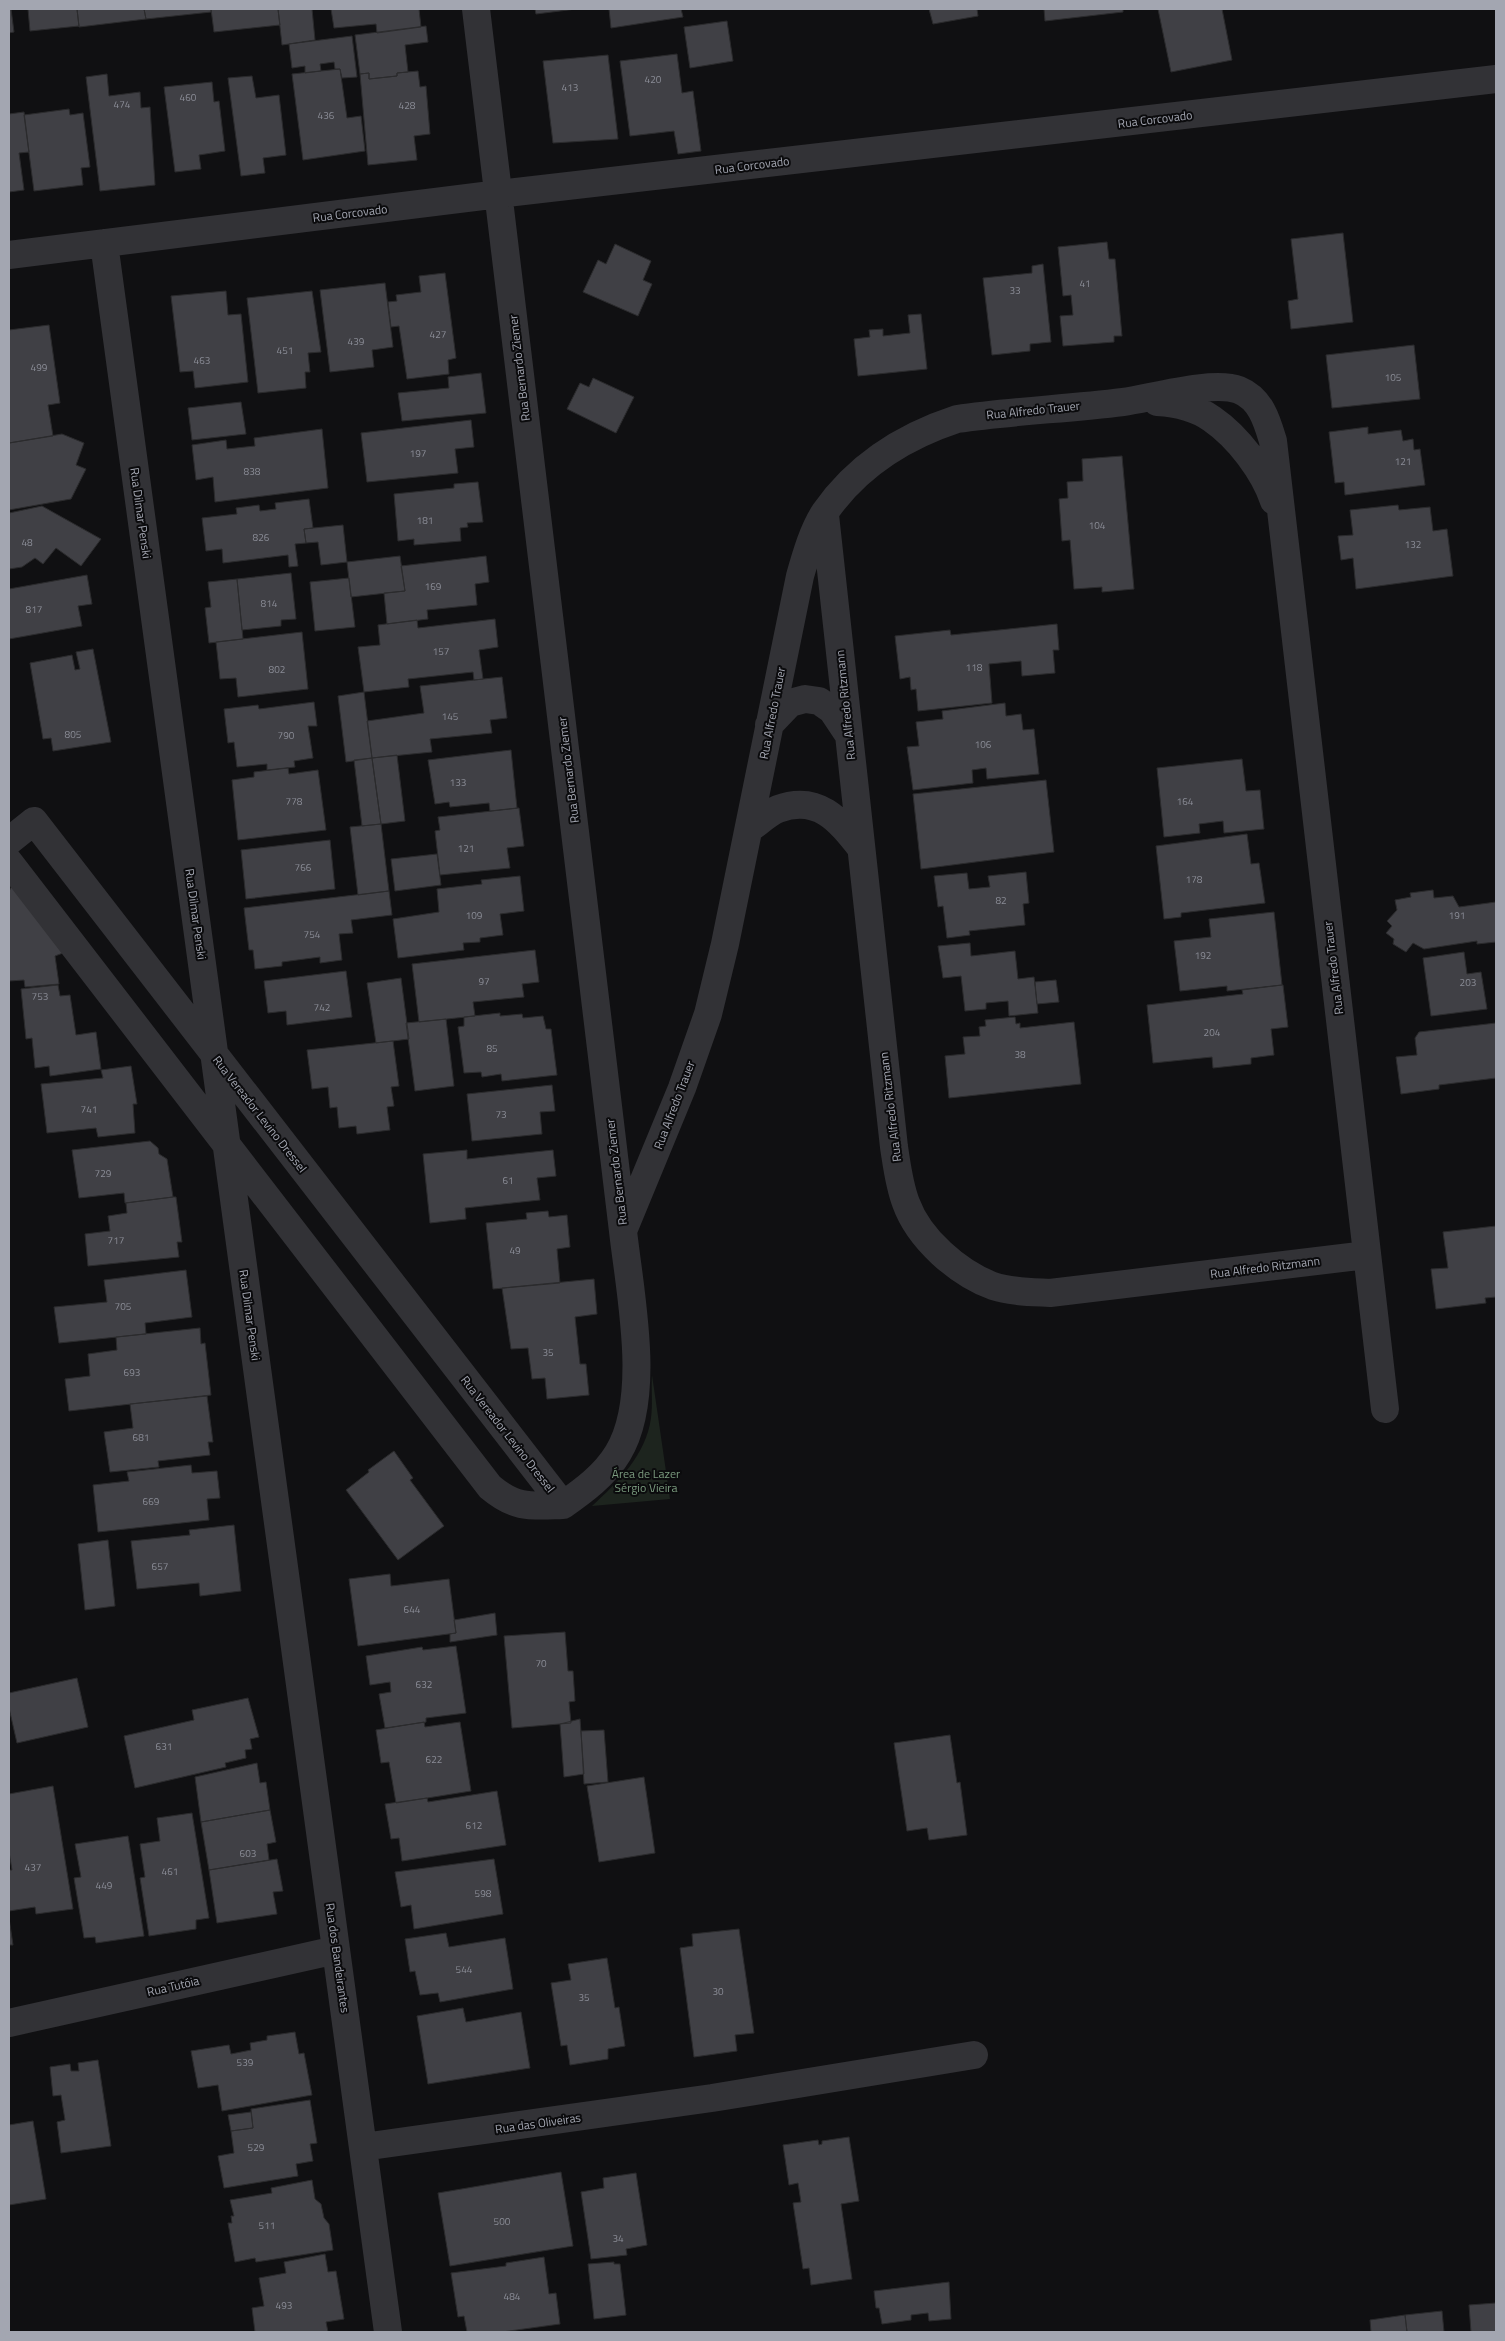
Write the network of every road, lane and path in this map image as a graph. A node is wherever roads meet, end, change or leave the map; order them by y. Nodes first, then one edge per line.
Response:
1 (476, 9) edge
2 (1496, 79) edge
3 (498, 194) junction
4 (104, 243) junction
5 (9, 255) edge
6 (1252, 398) junction
7 (1123, 402) junction
8 (1211, 418) junction
9 (824, 513) junction
10 (1282, 528) junction
11 (769, 725) junction
12 (849, 736) junction
13 (749, 829) junction
14 (9, 842) edge
15 (861, 848) junction
16 (9, 862) edge
17 (215, 1055) junction
18 (227, 1146) junction
19 (623, 1231) junction
20 (1367, 1255) junction
21 (1384, 1409) dead end
22 (563, 1505) junction
23 (287, 1584) joint
24 (336, 1950) junction
25 (9, 2023) edge
26 (974, 2055) dead end
27 (363, 2147) junction
28 (388, 2332) edge

1 - 3 street, Rua Bernardo Ziemer
2 - 3 street, Rua Corcovado
3 - 4 street, Rua Corcovado
3 - 19 street, Rua Bernardo Ziemer
4 - 5 street, Rua Corcovado
4 - 17 street, Rua Dilmar Penski
6 - 7 street, Rua Alfredo Trauer
6 - 8 street
6 - 10 street, Rua Alfredo Trauer
7 - 8 street, Rua Alfredo Trauer
7 - 9 street, Rua Alfredo Trauer
8 - 10 street, Rua Alfredo Trauer
9 - 11 street, Rua Alfredo Trauer
9 - 12 street, Rua Alfredo Ritzmann
10 - 20 street, Rua Alfredo Trauer
11 - 12 street
11 - 13 street, Rua Alfredo Trauer
12 - 15 street, Rua Alfredo Ritzmann
13 - 15 street
13 - 19 street, Rua Alfredo Trauer
14 - 17 street, Rua Vereador Levino Dressel
15 - 20 street, Rua Alfredo Ritzmann
16 - 18 street, Rua Vereador Levino Dressel
17 - 18 street, Rua Dilmar Penski
17 - 22 street, Rua Vereador Levino Dressel
18 - 22 street, Rua Vereador Levino Dressel
18 - 23 street, Rua Dilmar Penski
19 - 22 street, Rua Bernardo Ziemer
20 - 21 street, Rua Alfredo Trauer
23 - 24 street, Rua dos Bandeirantes
24 - 25 street, Rua Tutóia
24 - 27 street, Rua dos Bandeirantes
26 - 27 street, Rua das Oliveiras
27 - 28 street, Rua dos Bandeirantes

